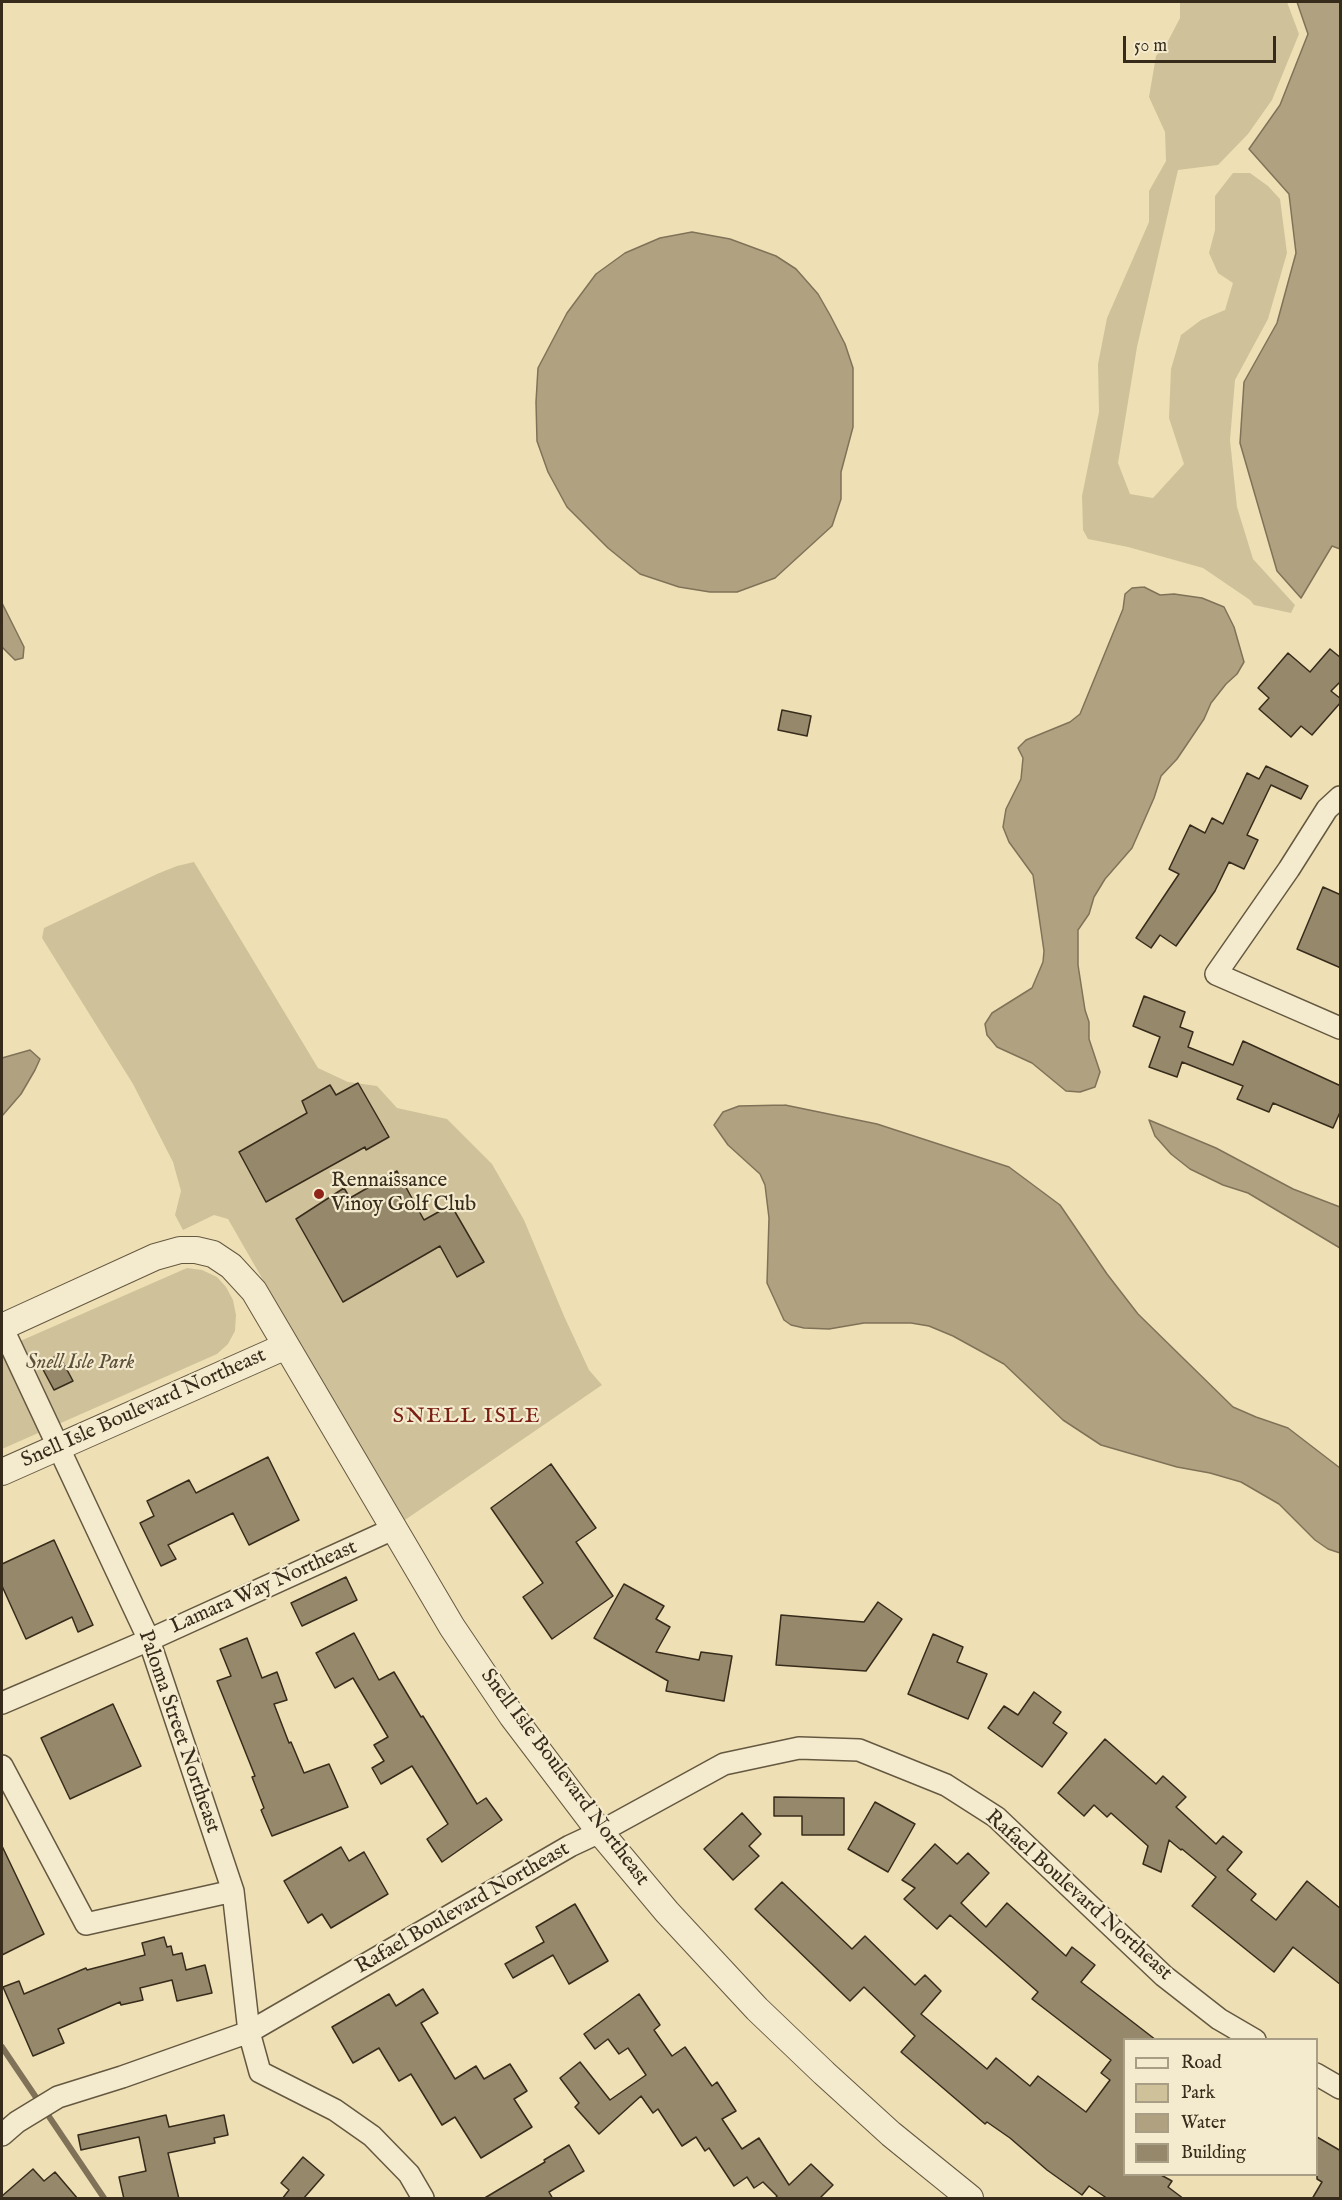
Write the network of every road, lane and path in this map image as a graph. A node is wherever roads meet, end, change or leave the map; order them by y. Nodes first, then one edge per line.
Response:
1 (1341, 797) edge
2 (1341, 1028) edge
3 (2, 1327) edge
4 (286, 1346) junction
5 (59, 1446) junction
6 (2, 1472) edge
7 (393, 1529) junction
8 (149, 1640) junction
9 (2, 1703) edge
10 (2, 1766) edge
11 (600, 1832) junction
12 (233, 1891) junction
13 (249, 2032) junction
14 (1252, 2038) edge
15 (1318, 2075) edge
16 (1341, 2088) edge
17 (9, 2129) edge
18 (423, 2199) edge
19 (970, 2199) edge

1 - 2 street
3 - 4 street, Snell Isle Boulevard Northeast
3 - 5 street, Paloma Street Northeast
4 - 5 street, Snell Isle Boulevard Northeast
4 - 7 street, Snell Isle Boulevard Northeast
5 - 6 street, Snell Isle Boulevard Northeast
5 - 8 street, Paloma Street Northeast
7 - 8 street, Lamara Way Northeast
7 - 11 street, Snell Isle Boulevard Northeast
8 - 9 street, Lamara Way Northeast
8 - 12 street, Paloma Street Northeast
10 - 12 street
11 - 13 street, Rafael Boulevard Northeast
11 - 14 street, Rafael Boulevard Northeast
11 - 19 street, Snell Isle Boulevard Northeast
12 - 13 street, Paloma Street Northeast
13 - 17 street, Rafael Boulevard Northeast
13 - 18 street, Paloma Street Northeast
15 - 16 street

